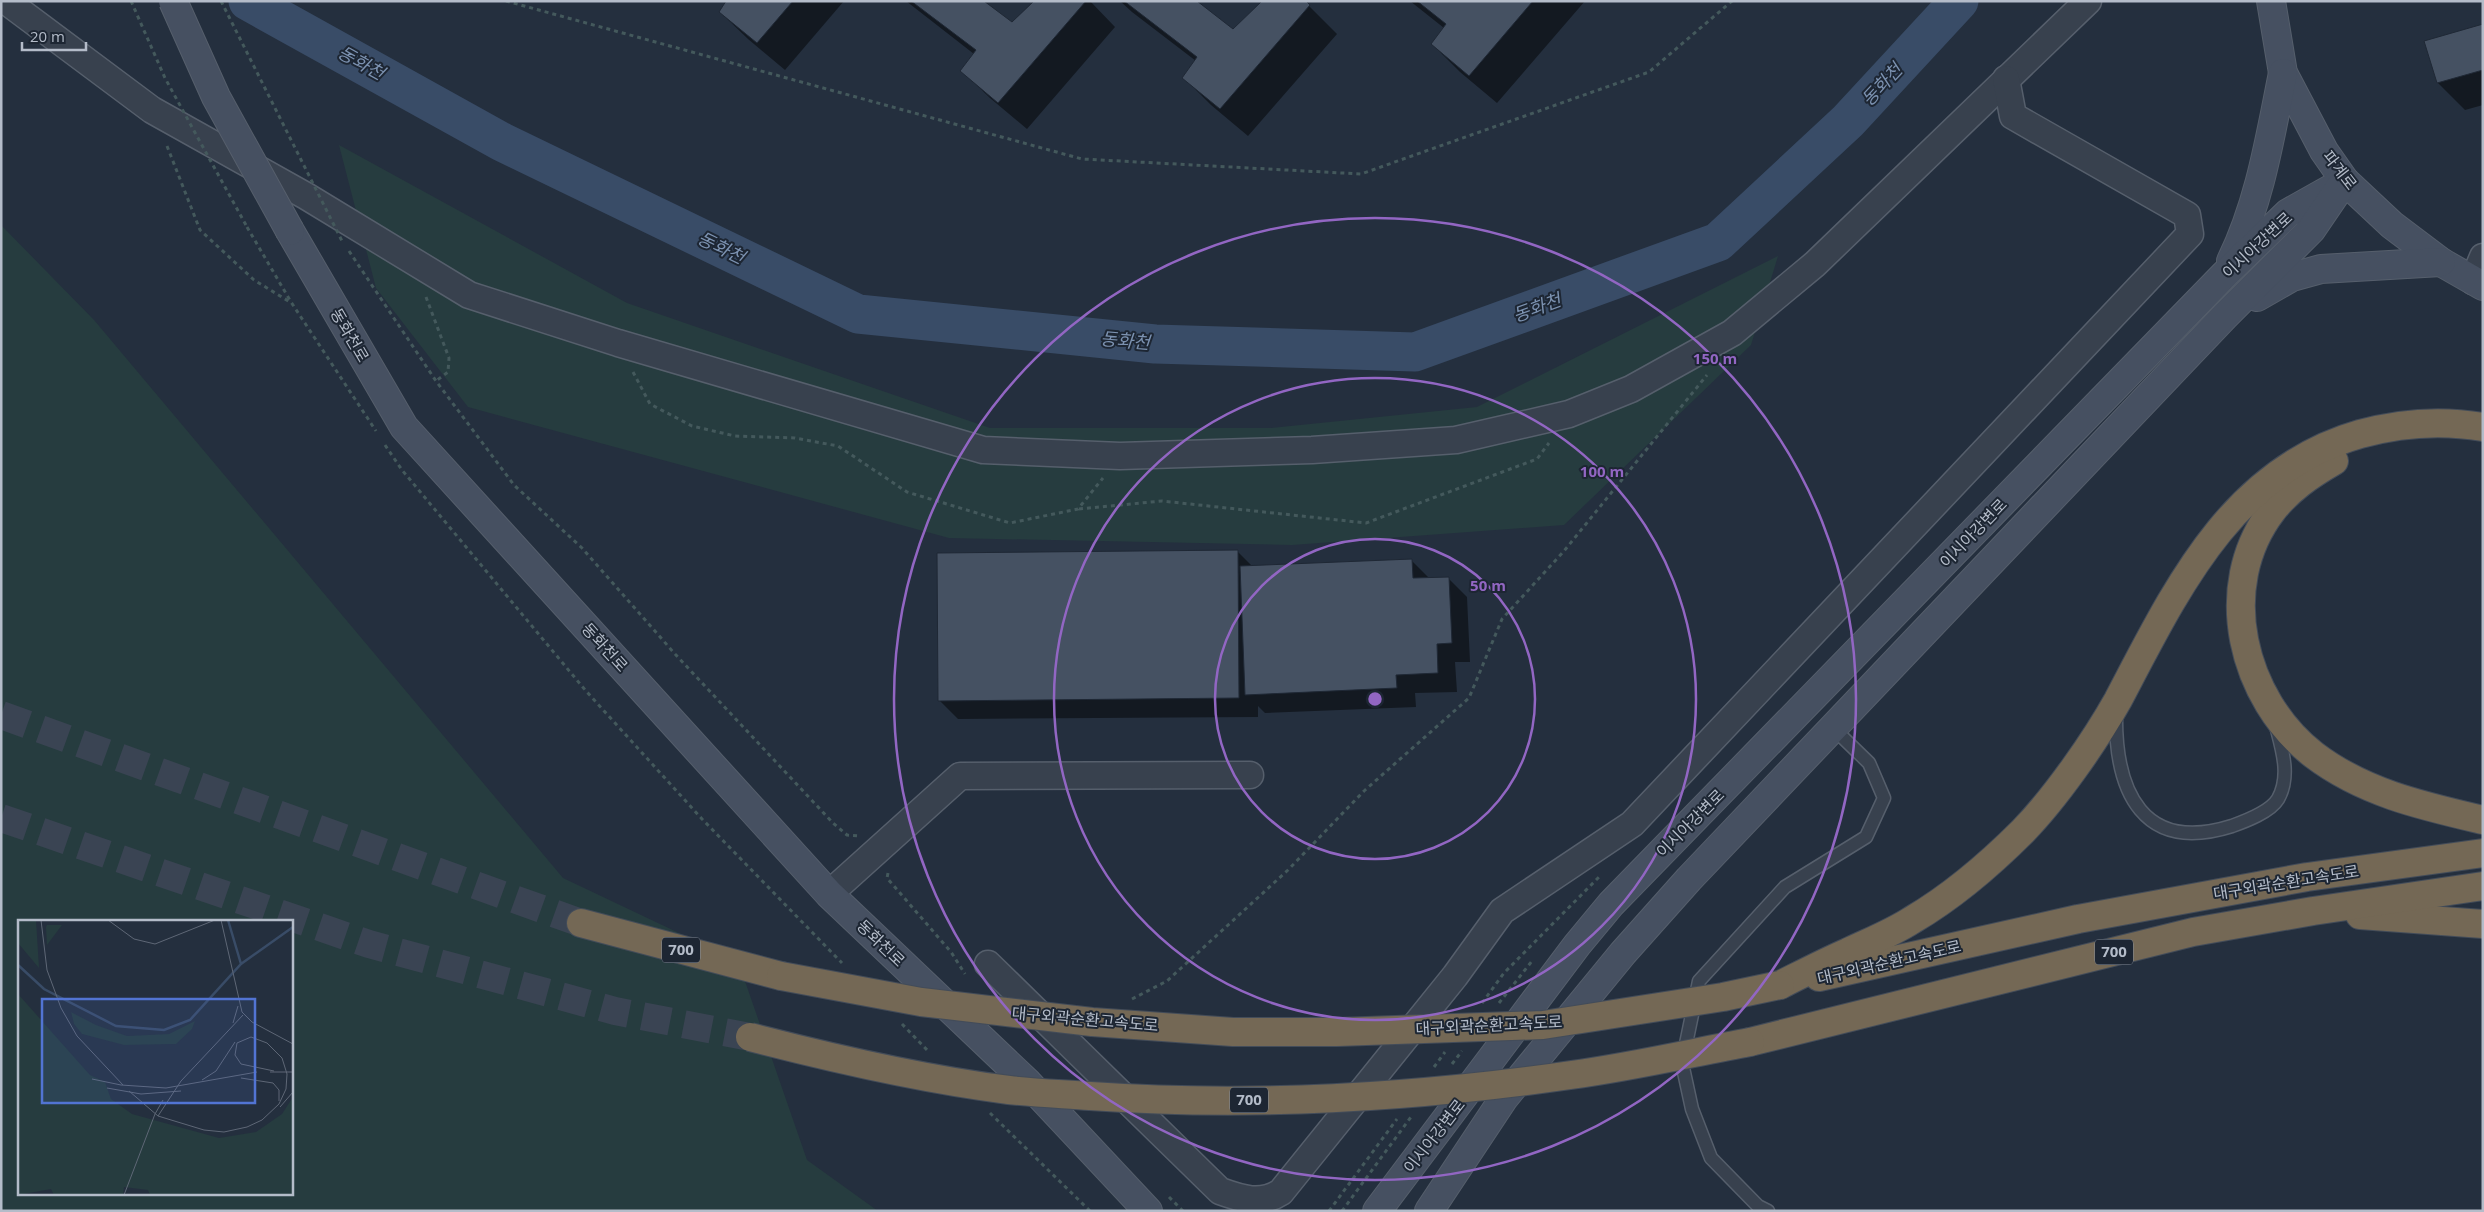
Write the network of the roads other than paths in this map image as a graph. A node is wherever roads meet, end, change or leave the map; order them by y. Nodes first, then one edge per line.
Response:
1 (6, 1) edge
2 (173, 1) edge
3 (2088, 1) edge
4 (2271, 1) edge
5 (2283, 73) junction
6 (2006, 79) junction
7 (2344, 181) junction
8 (2441, 262) junction
9 (2225, 274) junction
10 (2479, 275) edge
11 (2225, 316) junction
12 (2483, 427) edge
13 (2483, 445) edge
14 (2116, 702) junction
15 (2272, 711) junction
16 (1833, 728) junction
17 (1250, 775) dead end
18 (2483, 820) edge
19 (2483, 853) edge
20 (2483, 886) edge
21 (829, 894) junction
22 (2313, 911) junction
23 (581, 923) tunnel mouth
24 (2483, 924) edge
25 (988, 964) dead end
26 (1780, 986) junction
27 (750, 1037) tunnel mouth
28 (1377, 1209) edge
29 (1148, 1211) edge
30 (1429, 1211) edge
31 (1768, 1211) edge

1 - 6 street
2 - 21 main road, 동화천로, bridge
3 - 6 street
4 - 5 main road, 파계로
5 - 7 main road, 파계로
5 - 9 main road
6 - 25 street
7 - 8 main road, 파계로
7 - 9 main road, 이시아강변로
7 - 11 main road, 이시아강변로
8 - 10 main road, 파계로
8 - 11 main road
9 - 28 main road, 이시아강변로
11 - 16 main road, 이시아강변로
12 - 14 highway
13 - 15 highway
14 - 15 lane
14 - 26 highway
15 - 18 highway
16 - 30 main road, 이시아강변로
16 - 31 lane
17 - 21 street
19 - 26 highway, 대구외곽순환고속도로 / 700
20 - 22 highway, 대구외곽순환고속도로 / 700
21 - 29 main road, 동화천로
22 - 24 highway
22 - 27 highway, 대구외곽순환고속도로 / 700, bridge
23 - 26 highway, 대구외곽순환고속도로 / 700, bridge

